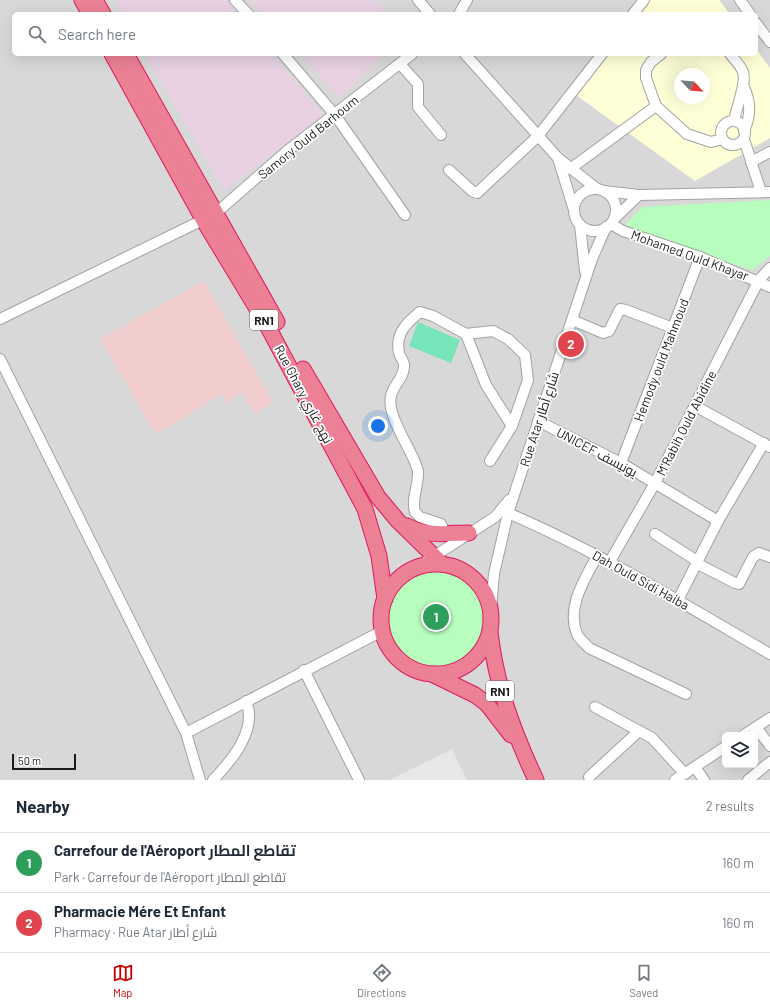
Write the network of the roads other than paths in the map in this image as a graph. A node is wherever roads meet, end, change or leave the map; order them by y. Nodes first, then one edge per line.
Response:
1 (82, 0) edge
2 (95, 0) edge
3 (235, 0) edge
4 (419, 0) edge
5 (467, 0) edge
6 (644, 0) edge
7 (740, 0) edge
8 (89, 12) edge
9 (102, 12) edge
10 (246, 12) edge
11 (428, 12) edge
12 (460, 12) edge
13 (635, 12) edge
14 (749, 12) edge
15 (758, 26) edge
16 (770, 42) edge
17 (113, 56) edge
18 (127, 56) edge
19 (285, 56) edge
20 (410, 56) edge
21 (467, 56) edge
22 (600, 56) edge
23 (658, 56) edge
24 (732, 56) edge
25 (400, 64) junction
26 (744, 87) junction
27 (656, 106) junction
28 (335, 115) junction
29 (734, 121) junction
30 (441, 135) dead end
31 (744, 135) junction
32 (538, 136) junction
33 (722, 139) junction
34 (770, 152) edge
35 (558, 158) junction
36 (751, 162) junction
37 (570, 169) junction
38 (449, 170) dead end
39 (600, 190) junction
40 (766, 192) edge
41 (639, 195) junction
42 (574, 211) junction
43 (405, 214) dead end
44 (210, 217) junction
45 (610, 223) junction
46 (580, 225) junction
47 (700, 257) junction
48 (770, 268) edge
49 (759, 280) junction
50 (585, 281) junction
51 (770, 287) edge
52 (0, 319) edge
53 (572, 320) junction
54 (272, 324) junction
55 (673, 328) junction
56 (466, 334) junction
57 (0, 359) edge
58 (695, 406) junction
59 (538, 421) junction
60 (512, 426) junction
61 (767, 445) edge
62 (490, 461) dead end
63 (621, 463) junction
64 (655, 483) junction
65 (517, 489) junction
66 (508, 513) junction
67 (398, 521) junction
68 (718, 521) junction
69 (469, 534) junction
70 (655, 534) dead end
71 (446, 535) junction
72 (597, 556) junction
73 (770, 557) edge
74 (438, 559) junction
75 (696, 562) junction
76 (609, 563) junction
77 (385, 599) junction
78 (678, 600) junction
79 (491, 608) junction
80 (382, 630) junction
81 (490, 631) junction
82 (770, 654) edge
83 (304, 670) junction
84 (431, 674) junction
85 (686, 694) dead end
86 (246, 701) junction
87 (595, 707) dead end
88 (770, 718) edge
89 (756, 727) junction
90 (639, 731) junction
91 (748, 732) edge
92 (186, 733) junction
93 (770, 746) edge
94 (521, 748) junction
95 (722, 749) edge
96 (770, 762) edge
97 (695, 767) junction
98 (685, 774) junction
99 (589, 777) dead end
100 (200, 780) edge
101 (213, 780) edge
102 (359, 780) edge
103 (536, 780) edge
104 (675, 780) edge
105 (704, 780) edge
106 (748, 780) edge

1 - 8 highway
2 - 9 highway
3 - 10 street
4 - 11 street
5 - 12 street
6 - 13 street
7 - 14 street
15 - 16 street
17 - 44 highway, Rue Ghary نهج غاري / RN1
18 - 44 highway, Rue Ghary نهج غاري / RN1
19 - 28 street
20 - 25 street, Samory Ould Barhoum
21 - 32 street
22 - 32 street
23 - 27 street
24 - 26 street
25 - 28 street, Samory Ould Barhoum
25 - 30 street
26 - 29 street
26 - 31 street
27 - 33 street
27 - 37 street
28 - 43 street
28 - 44 street, Samory Ould Barhoum
29 - 31 street
29 - 33 street
31 - 33 street
31 - 36 street
32 - 35 street
32 - 38 street
34 - 36 street
35 - 37 street
35 - 42 street
36 - 40 street
37 - 39 street
39 - 41 street
39 - 42 street
39 - 45 street
40 - 41 street
41 - 45 street
42 - 46 street
44 - 52 street, Samory Ould Barhoum
44 - 54 highway, Rue Ghary نهج غاري / RN1
45 - 46 street
45 - 47 street, Mohamed Ould Khayar
45 - 50 street, Rue Atar شارع أطار
46 - 50 street, Rue Atar شارع أطار
47 - 49 street, Mohamed Ould Khayar
47 - 55 street, Hemody ould Mahmoud
48 - 49 street, M'Rabih Ould Abidine
49 - 51 street, Mohamed Ould Khayar
49 - 58 street, M'Rabih Ould Abidine
50 - 53 street, Rue Atar شارع أطار
53 - 55 street
53 - 59 street, Rue Atar شارع أطار
54 - 67 highway, Rue Ghary نهج غاري / RN1
54 - 77 highway, Rue Ghary نهج غاري / RN1
55 - 63 street, Hemody ould Mahmoud
56 - 60 street
56 - 60 street
56 - 71 street
57 - 92 street
58 - 61 street
58 - 64 street, M'Rabih Ould Abidine
59 - 63 street, UNICEF يونيسف
59 - 65 street, Rue Atar شارع أطار
60 - 62 street
61 - 68 street
63 - 64 street, UNICEF يونيسف
64 - 68 street, UNICEF يونيسف
64 - 76 street, M'Rabih Ould Abidine
65 - 66 street, Rue Atar شارع أطار
65 - 69 street, Rue Atar شارع أطار
66 - 72 street, Dah Ould Sidi Haiba
66 - 79 street, Rue Atar شارع أطار
67 - 71 highway
67 - 74 highway, Rue Ghary نهج غاري / RN1
68 - 75 street
69 - 71 highway
69 - 74 street, Rue Atar شارع أطار
70 - 75 street
72 - 76 street, Dah Ould Sidi Haiba
72 - 85 street
73 - 75 street
74 - 77 highway
74 - 79 highway
75 - 78 street
76 - 78 street, Dah Ould Sidi Haiba
77 - 80 highway
78 - 82 street, Dah Ould Sidi Haiba
79 - 81 highway
80 - 83 street
80 - 84 highway
81 - 84 highway
81 - 94 highway, RN1
83 - 86 street
83 - 102 street
84 - 94 highway, RN1
86 - 92 street
86 - 101 street
87 - 90 street
88 - 89 street
89 - 91 street
89 - 93 street
90 - 98 street
90 - 99 street
92 - 100 street
94 - 103 highway, RN1
95 - 97 street
96 - 106 street
97 - 98 street
97 - 105 street
98 - 104 street

